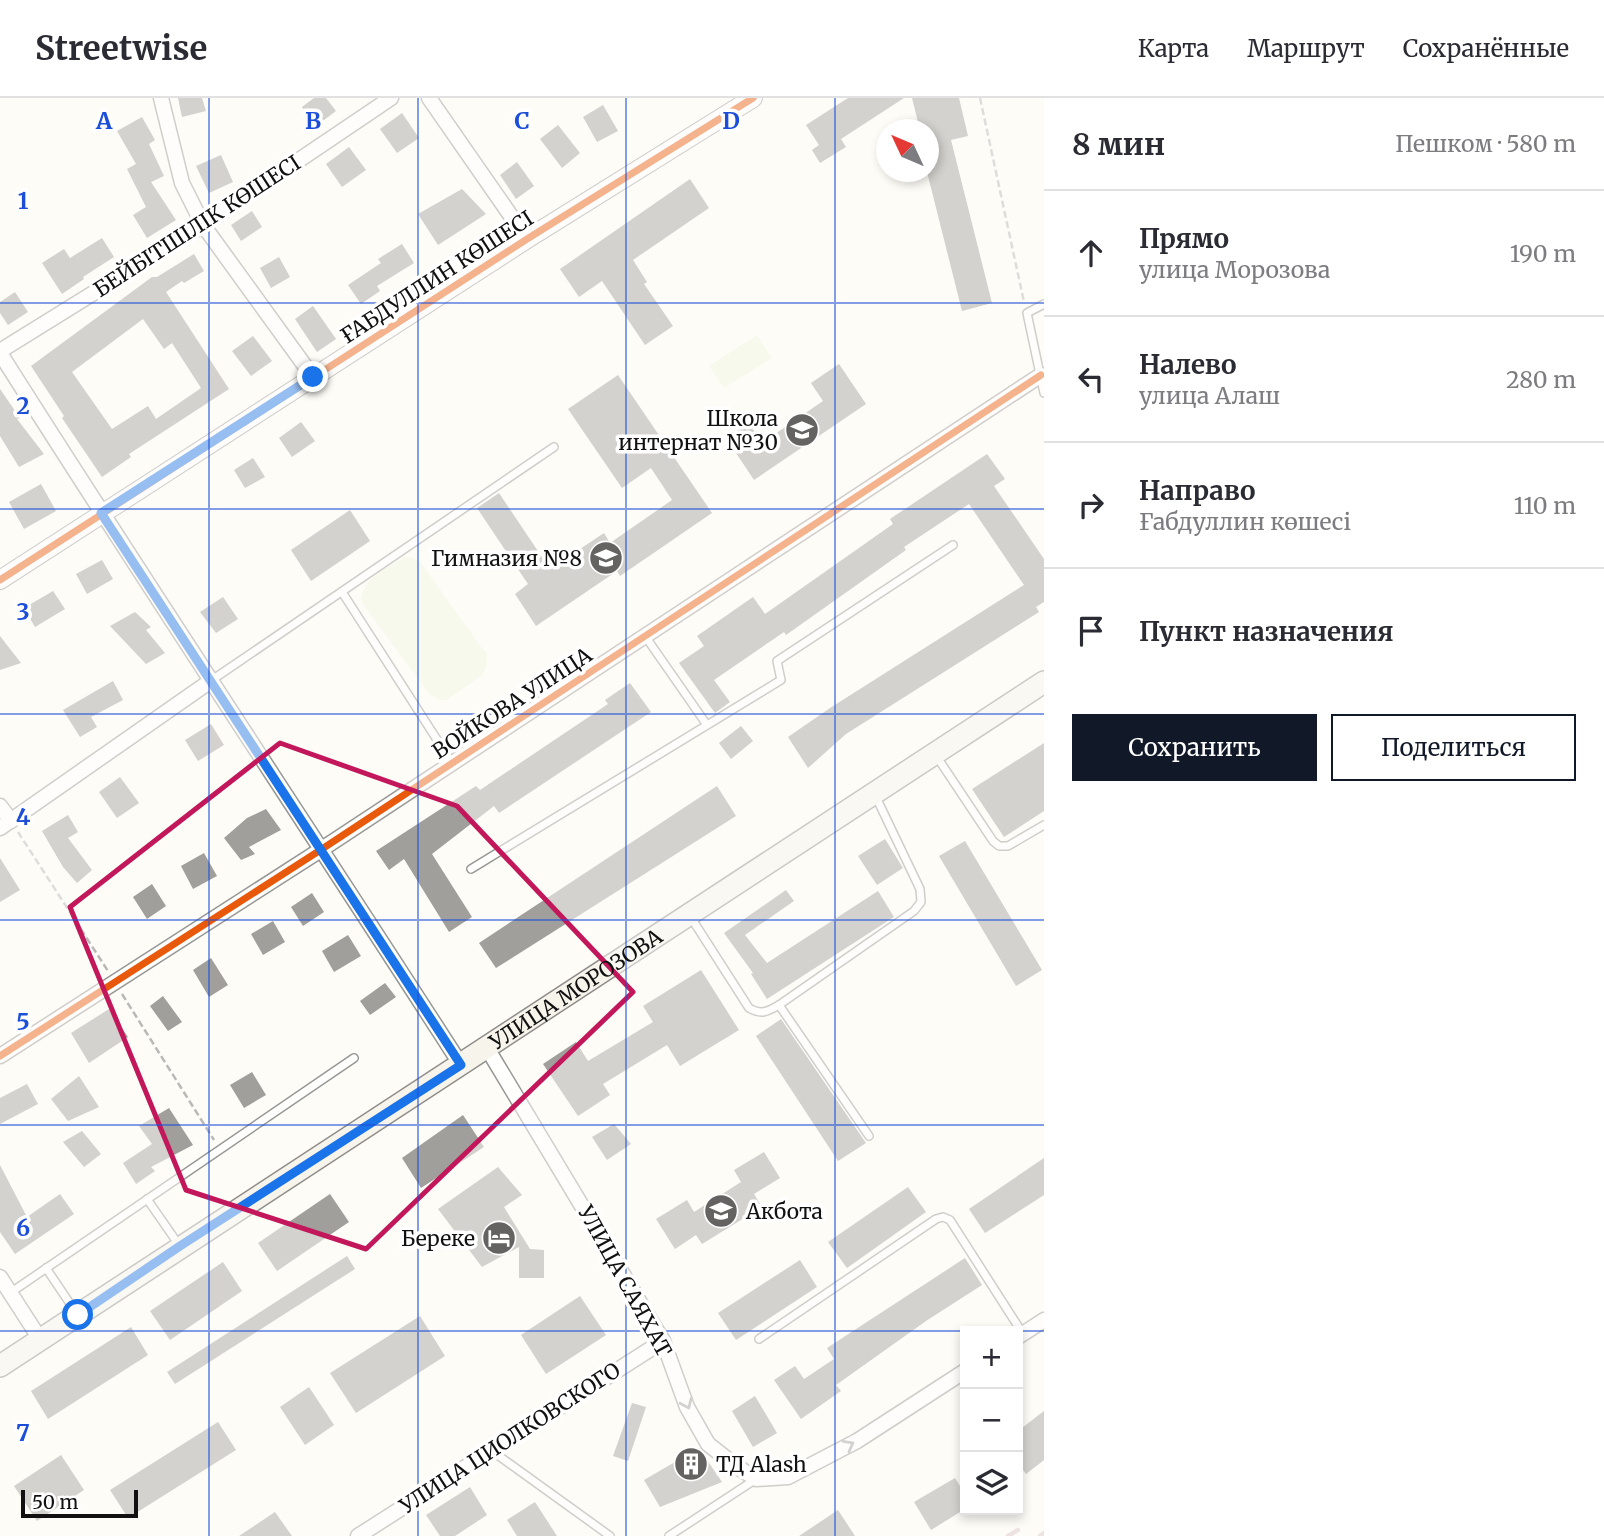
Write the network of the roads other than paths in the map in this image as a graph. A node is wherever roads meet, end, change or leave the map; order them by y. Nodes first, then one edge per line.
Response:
1 (161, 98) edge
2 (391, 98) edge
3 (429, 98) edge
4 (753, 98) edge
5 (203, 225) junction
6 (527, 239) junction
7 (1044, 304) edge
8 (0, 352) edge
9 (1041, 375) junction
10 (313, 377) junction
11 (1044, 393) edge
12 (554, 447) dead end
13 (101, 513) junction
14 (953, 545) dead end
15 (0, 580) edge
16 (342, 592) junction
17 (645, 636) junction
18 (212, 680) junction
19 (1044, 682) edge
20 (707, 725) junction
21 (935, 754) junction
22 (452, 763) junction
23 (874, 793) junction
24 (0, 806) edge
25 (5, 824) edge
26 (1044, 825) edge
27 (322, 849) junction
28 (471, 869) dead end
29 (690, 915) junction
30 (779, 1005) junction
31 (487, 1048) junction
32 (0, 1056) edge
33 (354, 1058) dead end
34 (461, 1065) junction
35 (869, 1136) dead end
36 (147, 1199) junction
37 (180, 1246) junction
38 (46, 1268) junction
39 (0, 1278) edge
40 (10, 1293) junction
41 (78, 1315) junction
42 (1044, 1320) edge
43 (1015, 1326) edge
44 (1023, 1333) edge
45 (40, 1339) junction
46 (759, 1339) dead end
47 (663, 1341) junction
48 (0, 1366) edge
49 (960, 1374) edge
50 (491, 1451) junction
51 (756, 1479) junction
52 (358, 1536) edge
53 (610, 1536) edge
54 (669, 1536) edge

1 - 5 street
2 - 5 street, БЕЙБІТШІЛІК КӨШЕСІ
3 - 6 street
4 - 6 street, ҒАБДУЛЛИН КӨШЕСІ
5 - 8 street, БЕЙБІТШІЛІК КӨШЕСІ
5 - 10 street
6 - 10 street, ҒАБДУЛЛИН КӨШЕСІ
7 - 9 lane
8 - 13 street
9 - 11 lane
9 - 17 street, ВОЙКОВА УЛИЦА
10 - 13 street, ҒАБДУЛЛИН КӨШЕСІ
12 - 16 lane
13 - 15 street, ҒАБДУЛЛИН КӨШЕСІ
13 - 18 street
14 - 20 lane
16 - 18 lane
16 - 22 lane
17 - 20 lane
17 - 22 street, ВОЙКОВА УЛИЦА
18 - 25 street
18 - 27 street
19 - 21 main road, УЛИЦА МОРОЗОВА
20 - 28 lane
21 - 23 main road, УЛИЦА МОРОЗОВА
21 - 26 lane
22 - 27 street, ВОЙКОВА УЛИЦА
23 - 29 main road, УЛИЦА МОРОЗОВА
23 - 30 lane
24 - 25 street
27 - 32 street, ВОЙКОВА УЛИЦА
27 - 34 street
29 - 30 lane
29 - 31 main road, УЛИЦА МОРОЗОВА
30 - 35 lane
31 - 34 main road, УЛИЦА МОРОЗОВА
31 - 47 street, УЛИЦА САЯХАТ
33 - 36 lane
34 - 37 main road, УЛИЦА МОРОЗОВА
36 - 37 lane
36 - 38 lane
37 - 41 main road, УЛИЦА МОРОЗОВА
38 - 40 lane
38 - 41 lane
39 - 40 street
40 - 45 street
41 - 45 main road, УЛИЦА МОРОЗОВА
42 - 44 street
43 - 46 lane
45 - 48 main road, УЛИЦА МОРОЗОВА
47 - 50 street, УЛИЦА ЦИОЛКОВСКОГО
47 -> 51 street, УЛИЦА САЯХАТ
51 -> 49 street
50 - 52 street, УЛИЦА ЦИОЛКОВСКОГО
50 - 53 lane
51 - 54 lane

